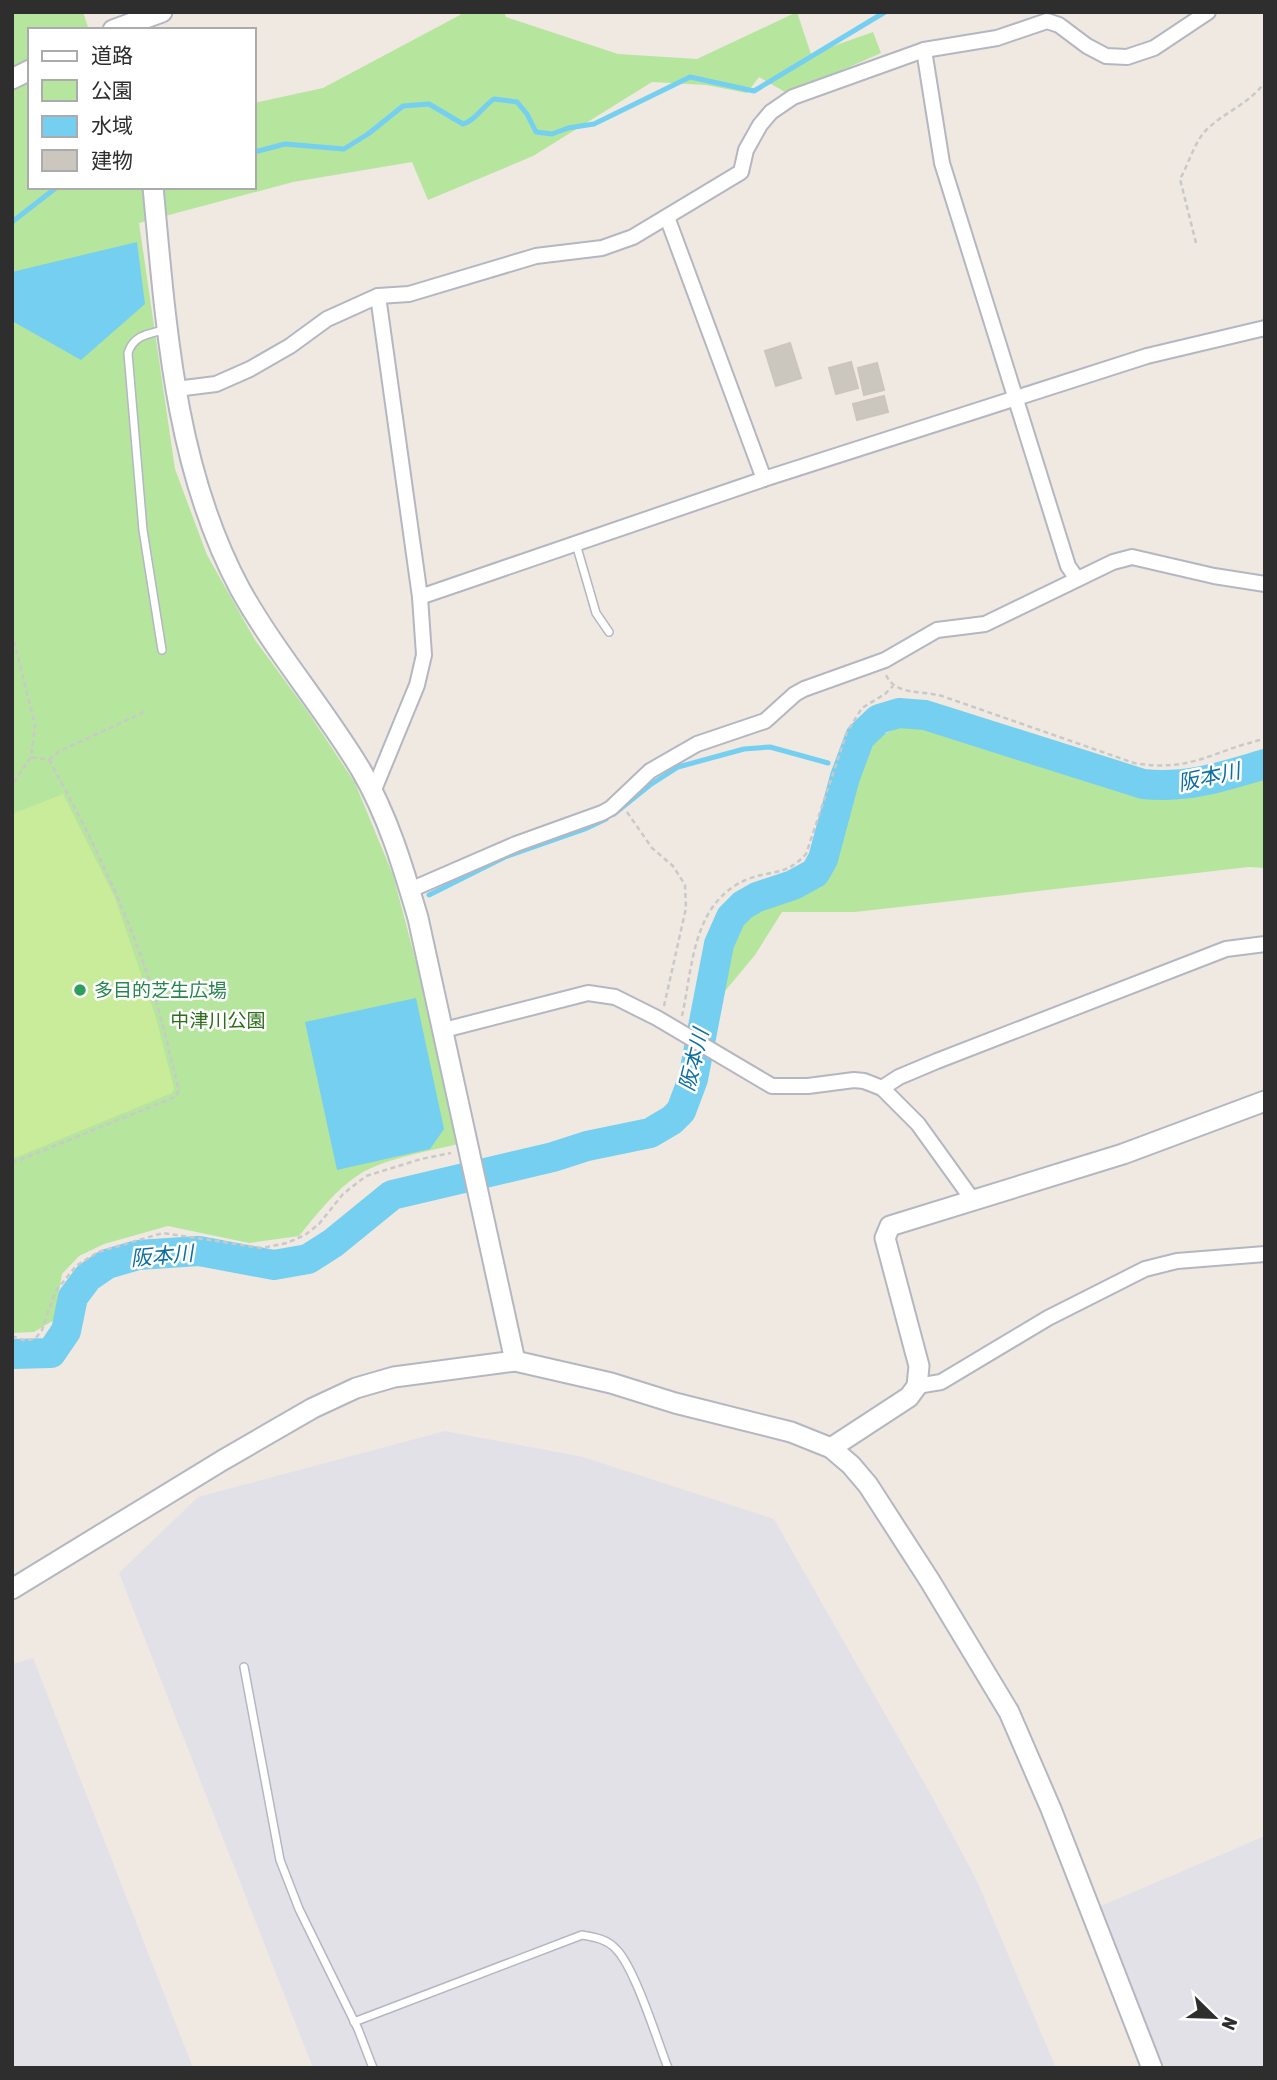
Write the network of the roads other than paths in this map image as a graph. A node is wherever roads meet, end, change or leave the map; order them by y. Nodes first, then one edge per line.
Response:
1 (162, 12) edge
2 (1208, 12) edge
3 (132, 22) edge
4 (924, 50) junction
5 (28, 71) edge
6 (12, 79) edge
7 (153, 189) edge
8 (667, 217) junction
9 (378, 296) junction
10 (1265, 328) edge
11 (168, 329) junction
12 (176, 389) junction
13 (1015, 399) junction
14 (764, 479) junction
15 (576, 544) junction
16 (1077, 579) junction
17 (1265, 584) edge
18 (420, 597) junction
19 (609, 632) dead end
20 (162, 650) dead end
21 (373, 792) junction
22 (410, 890) junction
23 (1265, 944) edge
24 (444, 1030) junction
25 (882, 1088) junction
26 (1265, 1102) edge
27 (972, 1199) junction
28 (1265, 1254) edge
29 (515, 1361) junction
30 (917, 1386) junction
31 (831, 1448) junction
32 (12, 1590) edge
33 (244, 1667) dead end
34 (354, 2022) junction
35 (373, 2068) edge
36 (668, 2068) edge
37 (1152, 2068) edge

1 - 3 street
2 - 4 street
4 - 8 street
4 - 13 street
5 - 6 street
7 - 11 street
8 - 9 street
8 - 14 street
9 - 12 street
9 - 18 street
10 - 13 street
11 - 12 street
11 - 20 lane
12 - 21 street
13 - 14 street
13 - 16 street
14 - 15 street
15 - 18 street
15 - 19 lane
16 - 17 street
16 - 22 street
18 - 21 street
21 - 22 street
22 - 24 street
23 - 25 street
24 - 25 street
24 - 29 street
25 - 27 street
26 - 27 street
27 - 30 street
28 - 30 street
29 - 31 street
29 - 32 street
30 - 31 street
31 - 37 street
33 - 34 lane
34 - 35 lane
34 - 36 lane

